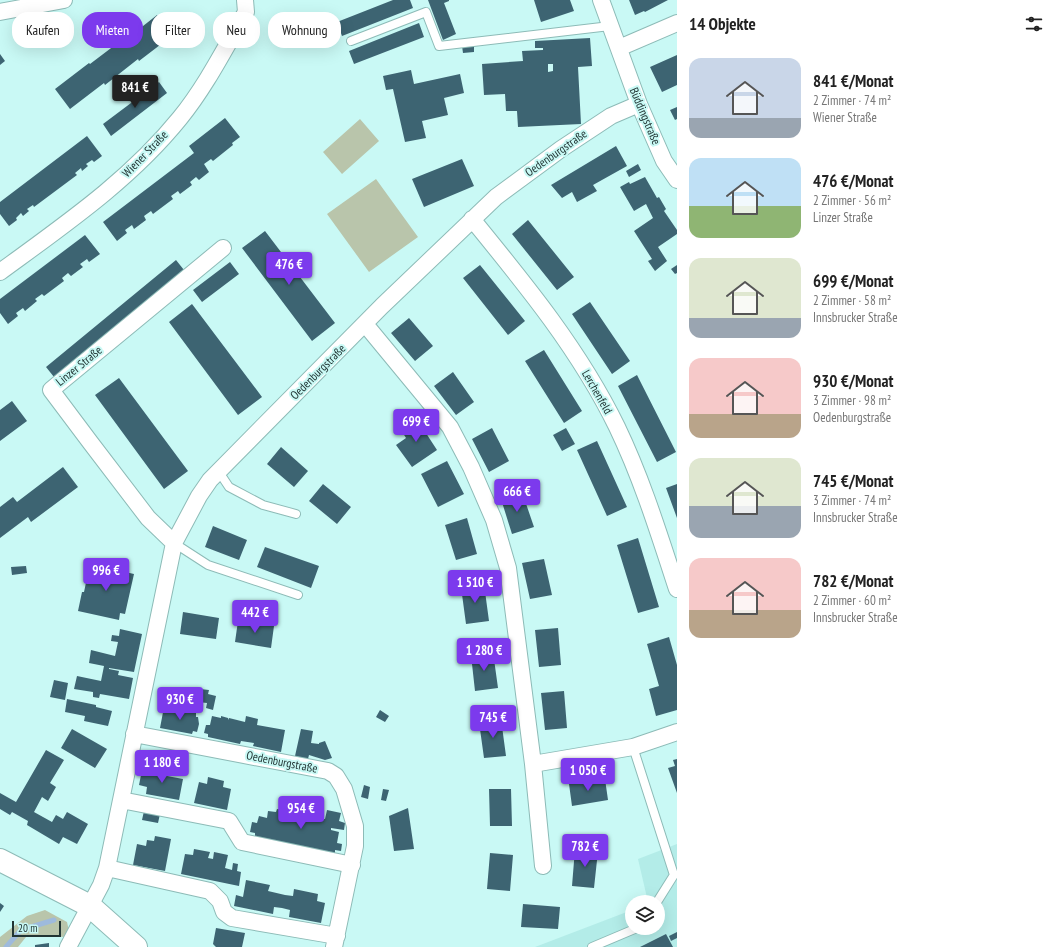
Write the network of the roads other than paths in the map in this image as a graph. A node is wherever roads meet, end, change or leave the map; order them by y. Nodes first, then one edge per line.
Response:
1 (64, 0) edge
2 (246, 0) edge
3 (601, 0) edge
4 (0, 12) edge
5 (677, 23) edge
6 (610, 26) junction
7 (351, 41) dead end
8 (619, 48) junction
9 (639, 104) junction
10 (677, 180) edge
11 (472, 219) junction
12 (223, 248) dead end
13 (0, 272) edge
14 (365, 324) junction
15 (219, 472) junction
16 (296, 514) dead end
17 (174, 543) junction
18 (677, 589) edge
19 (298, 596) dead end
20 (677, 732) edge
21 (134, 734) junction
22 (633, 747) junction
23 (533, 764) junction
24 (120, 800) junction
25 (0, 860) edge
26 (352, 865) junction
27 (542, 866) dead end
28 (107, 868) junction
29 (676, 876) edge
30 (662, 895) edge
31 (90, 906) junction
32 (625, 933) edge
33 (335, 941) edge
34 (68, 947) edge
35 (136, 947) edge
36 (592, 947) edge

1 - 4 street
2 - 13 street, Wiener Straße
3 - 6 street, Büddingstraße
5 - 8 street
6 - 7 lane
6 - 8 street, Büddingstraße
8 - 9 street, Büddingstraße
9 - 10 street, Büddingstraße
9 - 11 street, Oedenburgstraße
11 - 14 street, Oedenburgstraße
11 - 18 street, Lerchenfeld
12 - 17 street, Linzer Straße
14 - 15 street, Oedenburgstraße
14 - 23 street
15 - 16 lane
15 - 17 street, Oedenburgstraße
17 - 19 lane
17 - 21 street, Oedenburgstraße
20 - 22 street
21 - 24 street, Oedenburgstraße
21 - 26 street, Oedenburgstraße
22 - 23 street
22 - 29 lane
23 - 27 street
24 - 26 street
24 - 28 street, Oedenburgstraße
25 - 31 main road
26 - 33 street, Oedenburgstraße
28 - 31 street, Oedenburgstraße
28 - 33 street, Oedenburgstraße
29 - 30 lane
31 - 34 street, Oedenburgstraße
31 - 35 main road
32 - 36 lane

